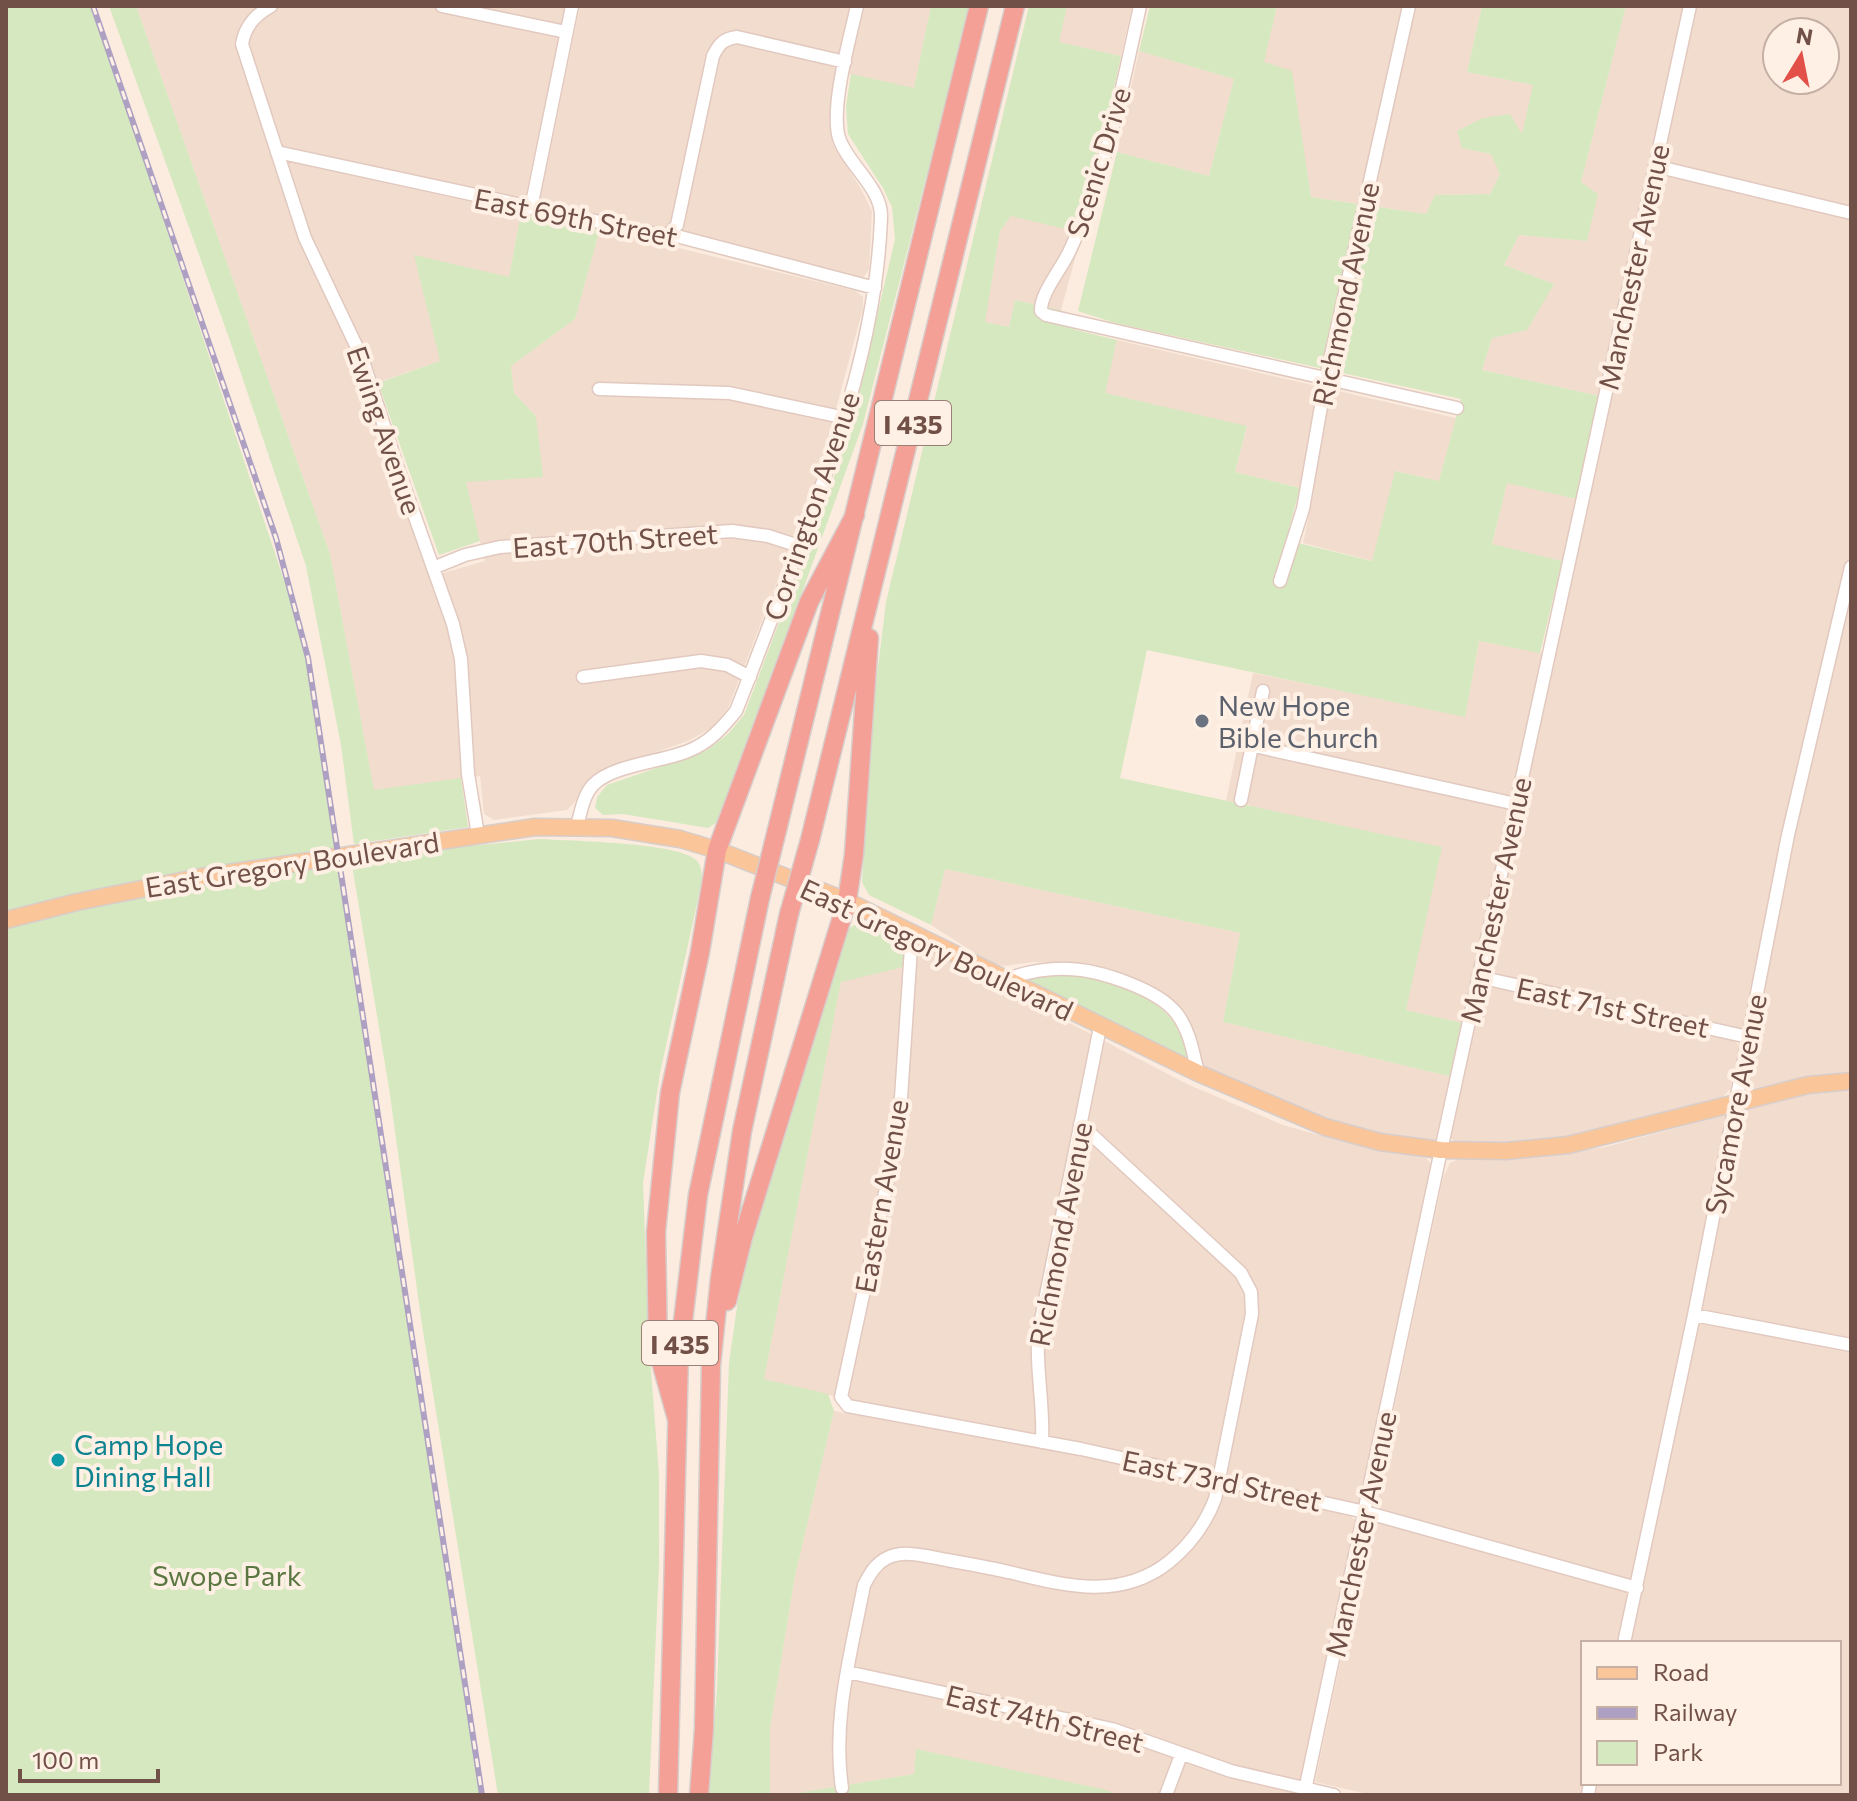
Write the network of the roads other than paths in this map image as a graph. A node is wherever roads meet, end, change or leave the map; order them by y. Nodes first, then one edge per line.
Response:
1 (271, 6) edge
2 (442, 6) edge
3 (572, 6) edge
4 (857, 6) edge
5 (979, 6) edge
6 (1015, 6) edge
7 (1140, 6) edge
8 (1409, 6) edge
9 (1690, 6) edge
10 (566, 32) junction
11 (845, 62) junction
12 (277, 152) junction
13 (1655, 166) junction
14 (531, 208) junction
15 (1851, 213) edge
16 (669, 234) junction
17 (875, 288) junction
18 (1326, 378) junction
19 (599, 389) dead end
20 (1457, 408) dead end
21 (846, 418) junction
22 (855, 515) junction
23 (799, 546) junction
24 (1851, 567) edge
25 (433, 568) junction
26 (1280, 581) dead end
27 (872, 591) junction
28 (583, 677) dead end
29 (750, 677) junction
30 (1263, 691) dead end
31 (1236, 742) dead end
32 (1253, 745) junction
33 (1241, 800) dead end
34 (1516, 804) junction
35 (577, 826) junction
36 (478, 835) junction
37 (717, 850) junction
38 (847, 901) junction
39 (6, 920) edge
40 (912, 933) junction
41 (1479, 977) junction
42 (1007, 979) junction
43 (1100, 1027) junction
44 (1748, 1037) junction
45 (1198, 1073) junction
46 (1851, 1081) edge
47 (1734, 1103) junction
48 (1080, 1124) junction
49 (1441, 1150) junction
50 (1694, 1315) junction
51 (1851, 1345) edge
52 (711, 1365) junction
53 (848, 1406) joint
54 (677, 1419) junction
55 (1042, 1442) junction
56 (1219, 1480) junction
57 (1365, 1512) junction
58 (1637, 1588) junction
59 (1624, 1641) edge
60 (847, 1672) junction
61 (1181, 1755) junction
62 (842, 1788) dead end
63 (1304, 1792) edge
64 (668, 1795) edge
65 (699, 1795) edge
66 (1166, 1795) edge
67 (1334, 1795) edge

1 - 12 street, Ewing Avenue
2 - 10 street
3 - 10 street
4 - 11 street, Corrington Avenue
5 - 22 highway, I 435
6 - 27 highway, I 435
7 - 18 street, Scenic Drive
8 - 18 street, Richmond Avenue
9 - 13 street, Manchester Avenue
10 - 14 street
11 - 16 street
11 - 17 street, Corrington Avenue
12 - 14 street, East 69th Street
12 - 25 street, Ewing Avenue
13 - 15 street
13 - 34 street, Manchester Avenue
14 - 16 street, East 69th Street
16 - 17 street, East 69th Street
17 - 21 street, Corrington Avenue
18 - 20 street
18 - 26 street, Richmond Avenue
19 - 21 street
21 - 23 street, Corrington Avenue
22 - 37 highway
22 - 54 highway, I 435, bridge
23 - 25 street, East 70th Street
23 - 29 street, Corrington Avenue
24 - 44 street, Sycamore Avenue
25 - 36 street, Ewing Avenue
27 - 38 highway
27 - 52 highway, I 435, bridge
28 - 29 street
29 - 35 street, Corrington Avenue
30 - 32 street
31 - 32 street
32 - 33 street
32 - 34 street
34 - 41 street, Manchester Avenue
35 - 36 main road, East Gregory Boulevard
35 - 37 main road, East Gregory Boulevard
36 - 39 main road, East Gregory Boulevard
37 - 38 main road, East Gregory Boulevard
37 - 54 highway
38 - 40 main road, East Gregory Boulevard
38 - 52 highway
40 - 42 main road, East Gregory Boulevard
40 - 53 street, Eastern Avenue
41 - 44 street, East 71st Street
41 - 49 street, Manchester Avenue
42 - 43 main road, East Gregory Boulevard
42 - 45 street
43 - 45 main road, East Gregory Boulevard
43 - 48 street, Richmond Avenue
44 - 47 street, Sycamore Avenue
45 - 49 main road, East Gregory Boulevard
46 - 47 main road, East Gregory Boulevard
47 - 49 main road, East Gregory Boulevard
47 - 50 street, Sycamore Avenue
48 - 55 street, Richmond Avenue
48 - 56 street
49 - 57 street, Manchester Avenue
50 - 51 street
50 - 58 street, Sycamore Avenue
52 - 65 highway, I 435
53 - 55 street, East 73rd Street
54 - 64 highway, I 435
55 - 56 street, East 73rd Street
56 - 57 street, East 73rd Street
56 - 60 street
57 - 58 street, East 73rd Street
57 - 63 street, Manchester Avenue
58 - 59 street, Sycamore Avenue
60 - 61 street, East 74th Street
60 - 62 street
61 - 63 street, East 74th Street
61 - 66 street
63 - 67 street, East 74th Street

